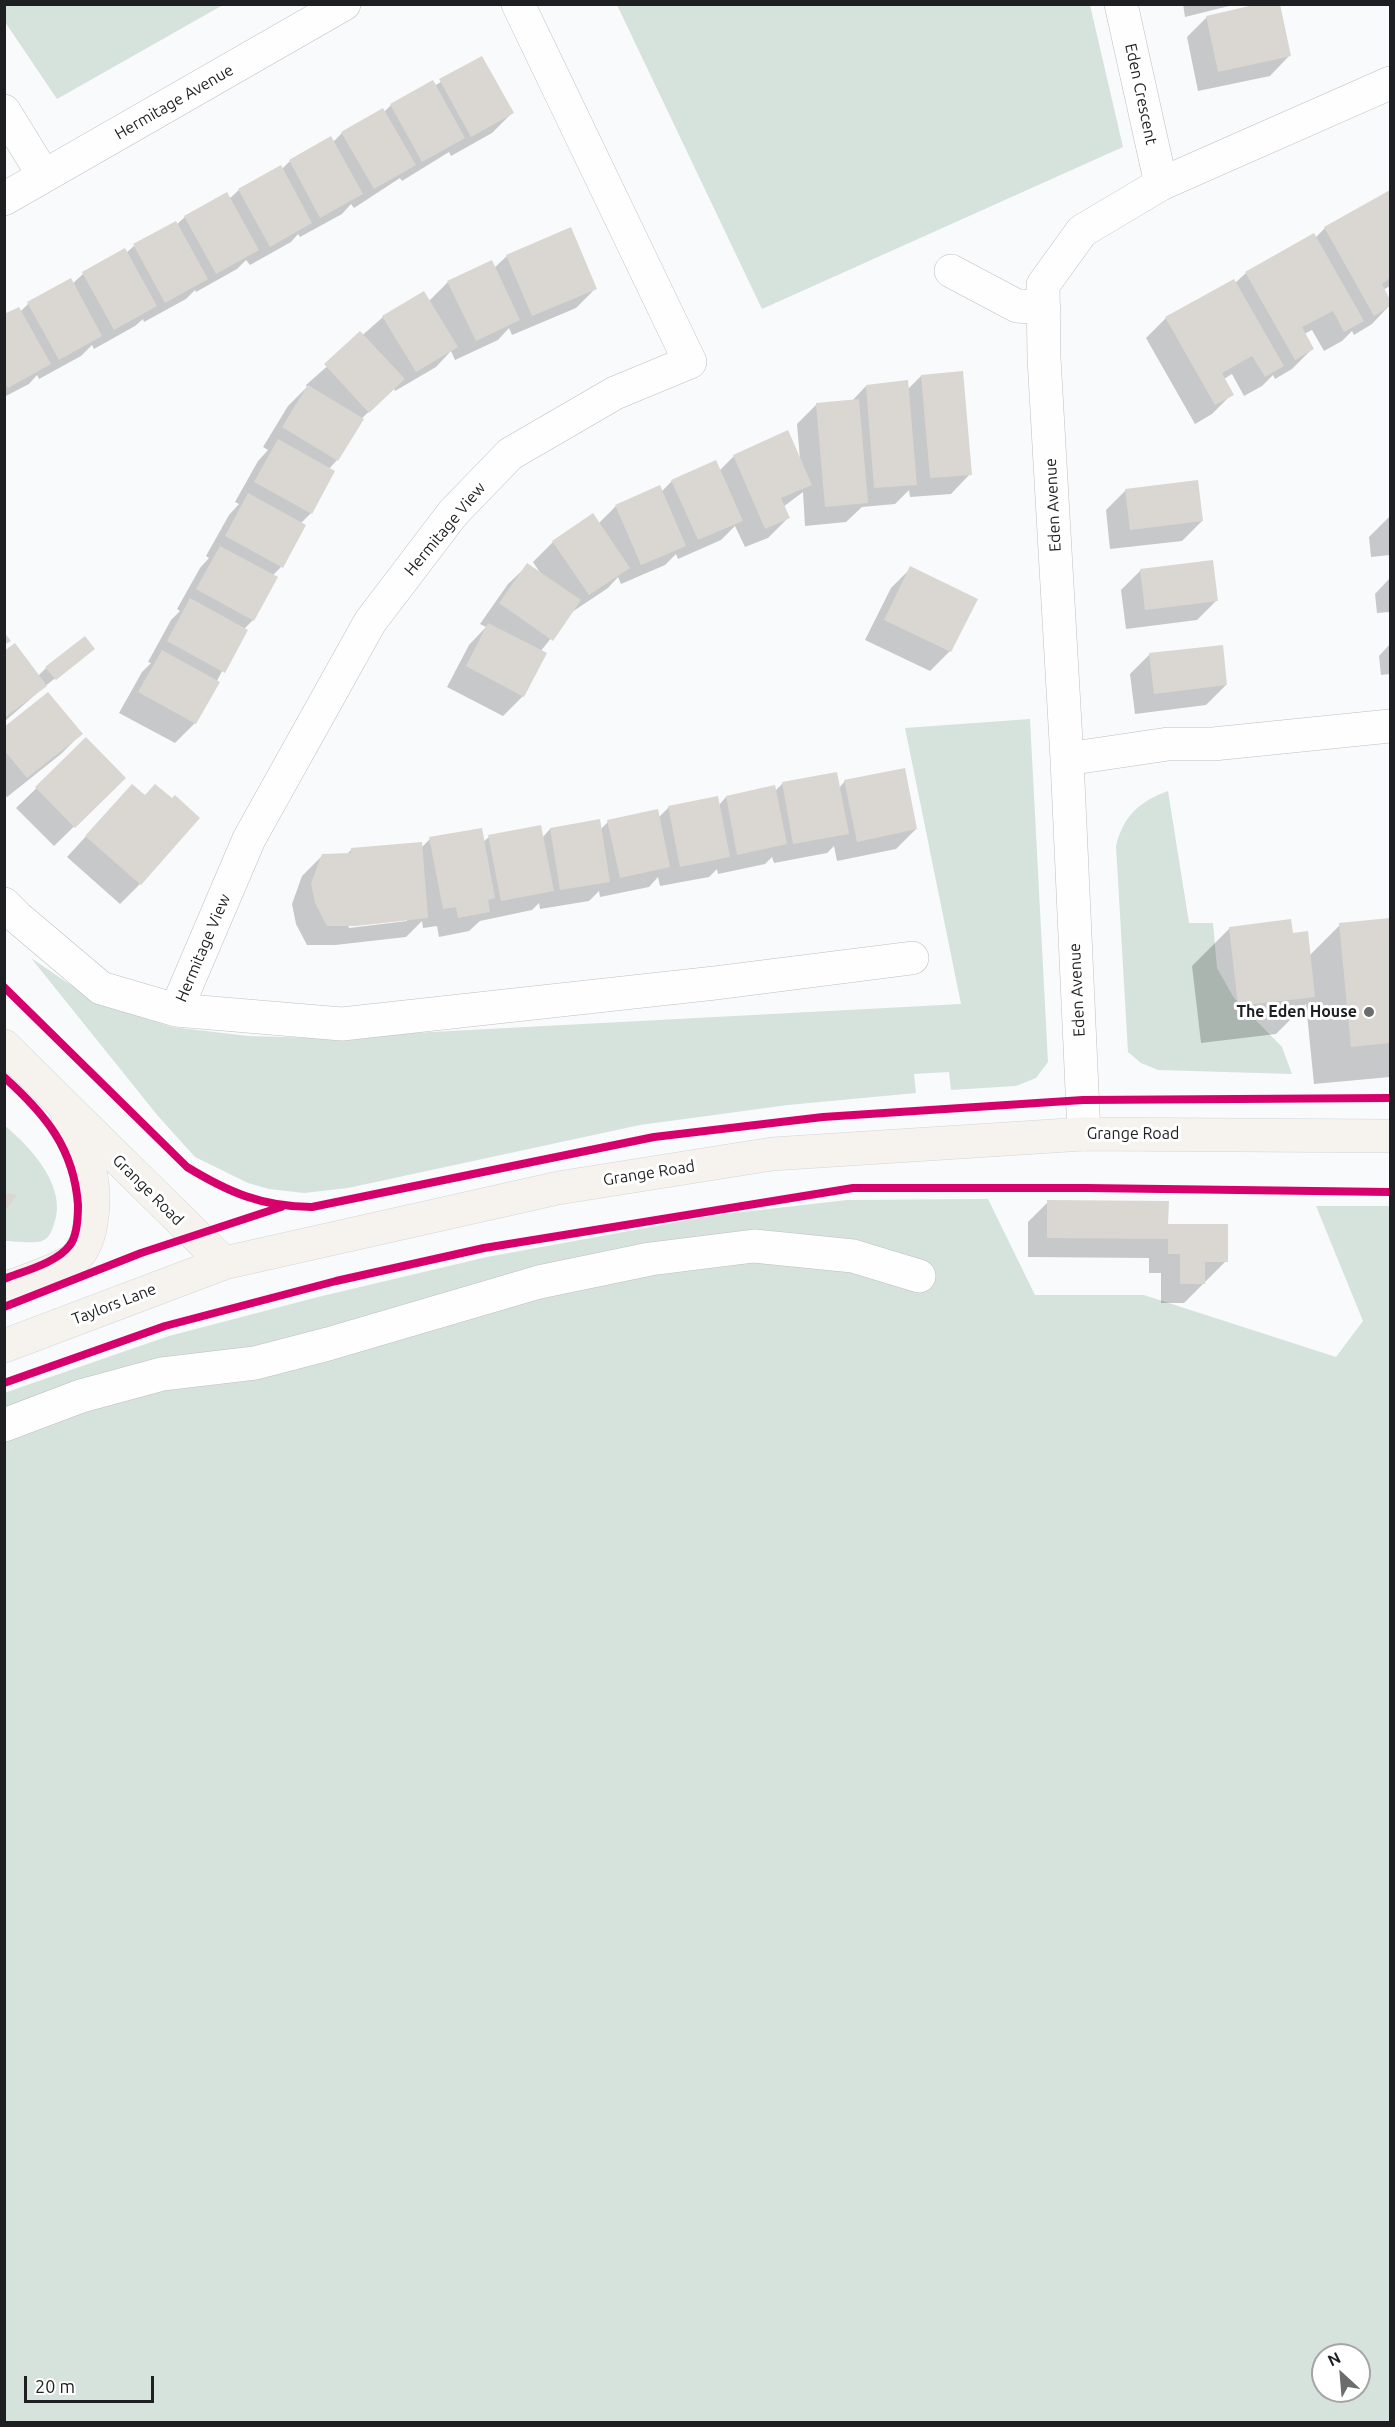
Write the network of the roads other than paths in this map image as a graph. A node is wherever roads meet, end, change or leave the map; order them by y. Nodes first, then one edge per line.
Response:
1 (344, 4) edge
2 (518, 4) edge
3 (1121, 4) edge
4 (1390, 83) edge
5 (4, 111) edge
6 (44, 176) junction
7 (1161, 184) junction
8 (4, 199) edge
9 (951, 271) dead end
10 (1043, 296) junction
11 (1390, 726) edge
12 (1067, 759) junction
13 (4, 904) edge
14 (912, 958) dead end
15 (176, 1010) junction
16 (14, 1056) edge
17 (1084, 1134) junction
18 (1390, 1137) edge
19 (224, 1263) junction
20 (919, 1276) dead end
21 (4, 1289) edge
22 (4, 1346) edge
23 (4, 1425) edge

1 - 6 street, Hermitage Avenue
2 - 15 street, Hermitage View
3 - 7 street, Eden Crescent
4 - 7 street
5 - 6 street
6 - 8 street, Hermitage Avenue
7 - 10 street
9 - 10 street
10 - 12 street, Eden Avenue
11 - 12 street
12 - 17 street, Eden Avenue
13 - 15 street
14 - 15 street
16 - 19 main road, Grange Road
16 - 21 main road
17 - 18 main road, Grange Road
17 - 19 main road, Grange Road
19 - 22 main road, Taylors Lane
20 - 23 street

